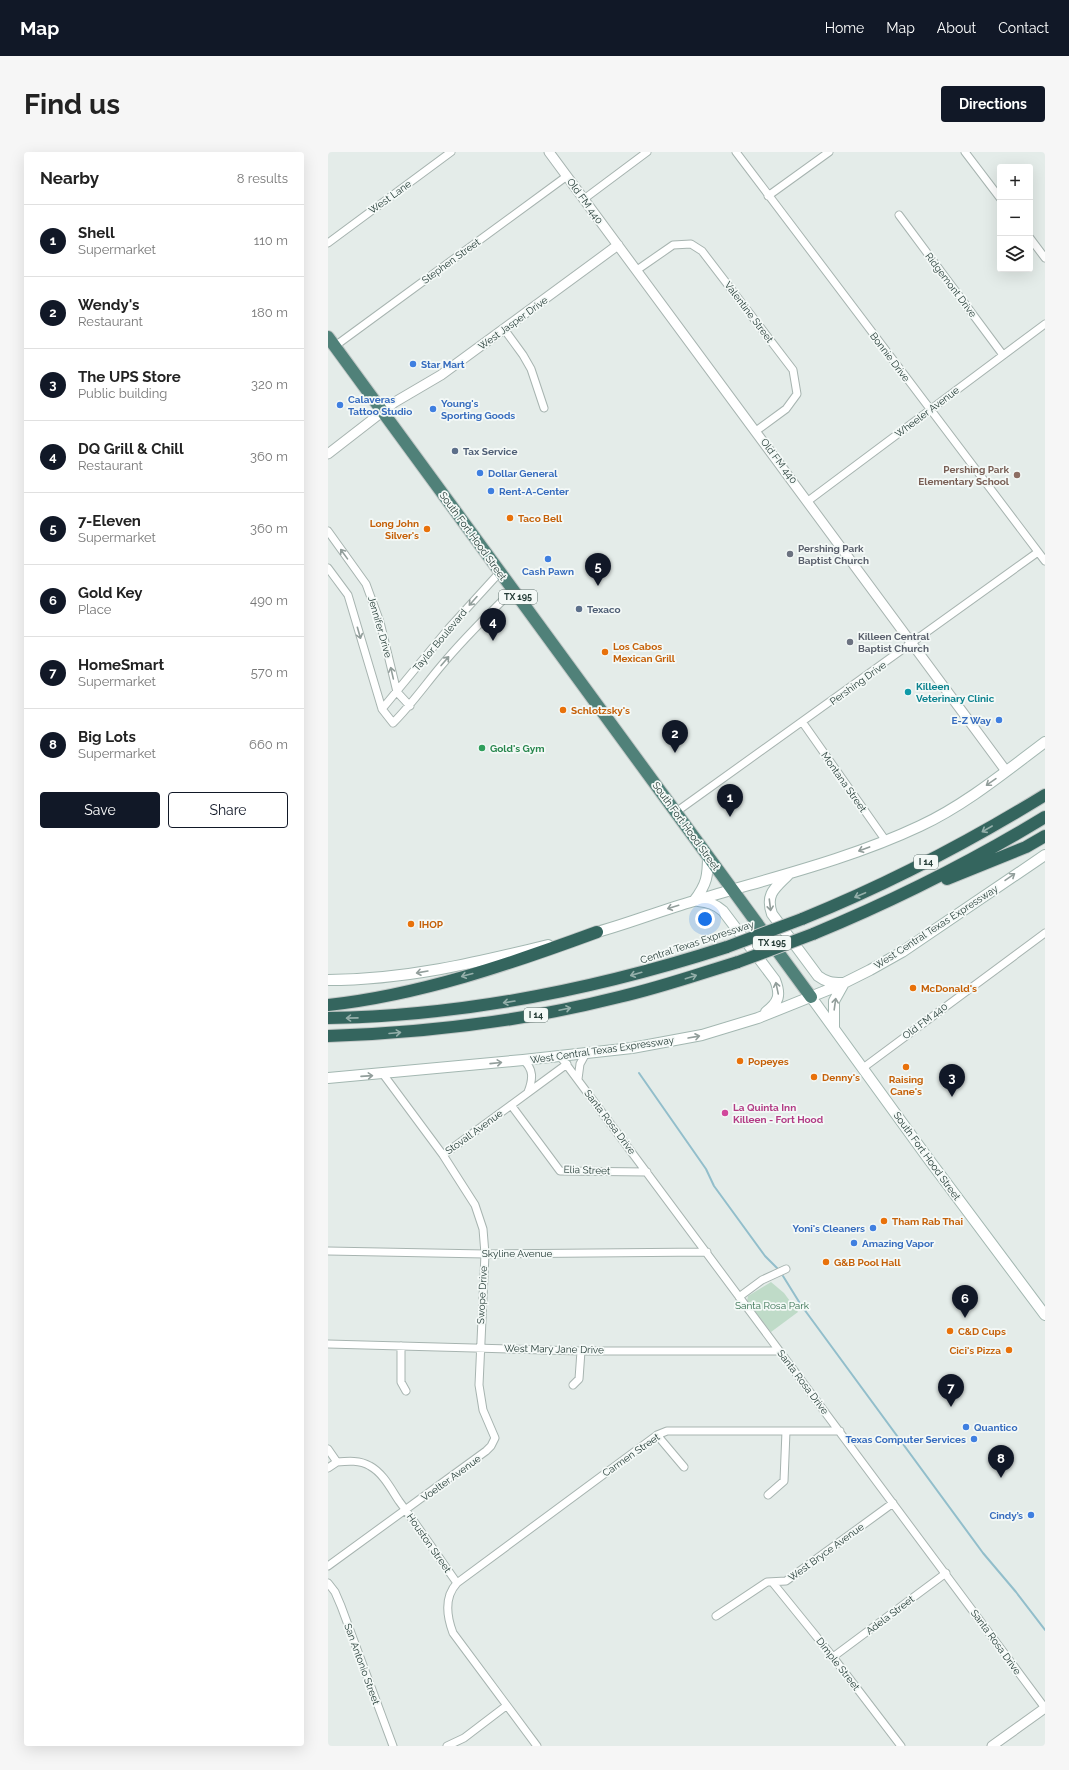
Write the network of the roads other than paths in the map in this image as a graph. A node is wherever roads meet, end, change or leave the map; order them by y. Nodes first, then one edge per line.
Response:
1 (451, 152) edge
2 (549, 152) edge
3 (646, 152) edge
4 (736, 152) edge
5 (830, 152) edge
6 (965, 152) edge
7 (567, 176) junction
8 (997, 194) edge
9 (768, 196) junction
10 (584, 199) junction
11 (899, 215) dead end
12 (1033, 242) edge
13 (328, 243) edge
14 (618, 245) junction
15 (1045, 258) edge
16 (637, 270) junction
17 (1045, 324) edge
18 (504, 329) junction
19 (331, 342) edge
20 (1003, 355) junction
21 (544, 408) dead end
22 (930, 410) junction
23 (382, 411) junction
24 (756, 431) junction
25 (328, 454) edge
26 (808, 501) junction
27 (328, 531) edge
28 (1038, 552) junction
29 (1045, 562) edge
30 (328, 568) edge
31 (500, 572) junction
32 (513, 590) junction
33 (913, 642) junction
34 (397, 692) junction
35 (410, 706) junction
36 (382, 709) junction
37 (803, 723) junction
38 (1045, 742) edge
39 (1006, 771) junction
40 (1045, 795) edge
41 (676, 812) junction
42 (1045, 816) edge
43 (1045, 836) edge
44 (886, 841) junction
45 (1045, 855) edge
46 (708, 856) junction
47 (790, 874) junction
48 (733, 890) junction
49 (694, 901) junction
50 (873, 909) junction
51 (596, 932) junction
52 (1045, 933) edge
53 (328, 980) edge
54 (844, 983) junction
55 (812, 997) junction
56 (328, 1004) edge
57 (328, 1018) edge
58 (758, 1018) junction
59 (834, 1028) junction
60 (328, 1036) edge
61 (586, 1053) junction
62 (560, 1056) junction
63 (523, 1060) junction
64 (567, 1064) junction
65 (863, 1068) junction
66 (383, 1074) junction
67 (328, 1078) edge
68 (578, 1079) junction
69 (528, 1092) junction
70 (511, 1105) junction
71 (443, 1155) junction
72 (647, 1172) junction
73 (328, 1251) edge
74 (707, 1252) junction
75 (485, 1254) junction
76 (786, 1269) dead end
77 (740, 1297) junction
78 (1045, 1315) edge
79 (328, 1344) edge
80 (401, 1346) junction
81 (479, 1348) junction
82 (581, 1351) junction
83 (779, 1351) junction
84 (573, 1385) dead end
85 (406, 1391) dead end
86 (786, 1431) junction
87 (840, 1431) junction
88 (657, 1435) junction
89 (493, 1443) joint
90 (328, 1449) edge
91 (337, 1462) junction
92 (328, 1468) edge
93 (684, 1468) dead end
94 (768, 1494) dead end
95 (893, 1503) junction
96 (406, 1510) junction
97 (328, 1566) edge
98 (946, 1573) junction
99 (328, 1583) edge
100 (457, 1583) junction
101 (773, 1583) junction
102 (716, 1616) dead end
103 (833, 1657) junction
104 (506, 1706) junction
105 (1045, 1708) edge
106 (393, 1746) edge
107 (447, 1746) edge
108 (537, 1746) edge
109 (901, 1746) edge
110 (992, 1746) edge

1 - 13 street, West Lane
2 - 7 street, Old FM 440
3 - 10 street
4 - 9 street, Bonnie Drive
5 - 9 street
6 - 8 street
7 - 10 street, Old FM 440
7 - 19 street, Stephen Street
9 - 22 street, Bonnie Drive
10 - 14 street, Old FM 440
11 - 20 street, Ridgemont Drive
12 - 15 street
14 - 16 street, Old FM 440
14 - 18 street, West Jasper Drive
16 - 24 street, Old FM 440
16 - 24 street, Valentine Street
17 - 20 street, Wheeler Avenue
18 - 21 street
18 - 23 street, West Jasper Drive
19 - 23 highway, South Fort Hood Street / TX 195
20 - 22 street, Wheeler Avenue
22 - 26 street, Wheeler Avenue
22 - 28 street, Bonnie Drive
23 - 25 street, West Jasper Drive
23 - 31 highway, South Fort Hood Street / TX 195
24 - 26 street, Old FM 440
26 - 33 street, Old FM 440
34 -> 27 street, Jennifer Drive
28 - 29 street, Bonnie Drive
28 - 33 street, Pershing Drive
30 -> 36 street
31 - 32 highway, South Fort Hood Street / TX 195
31 -> 34 street, Taylor Boulevard
35 -> 32 street, Taylor Boulevard
32 - 41 highway, South Fort Hood Street / TX 195
33 - 37 street, Pershing Drive
33 - 39 street, Old FM 440
34 - 35 street, Jennifer Drive
34 - 36 street, Taylor Boulevard
35 - 36 street, Taylor Boulevard
37 - 41 street, Pershing Drive
37 - 44 street, Montana Street
38 - 39 main road
39 -> 44 main road
40 -> 57 highway, Central Texas Expressway / I 14, bridge
41 - 46 highway, South Fort Hood Street / TX 195
42 - 50 highway, I 14
43 - 50 highway
44 -> 47 main road
54 -> 45 main road, West Central Texas Expressway
46 - 48 highway, South Fort Hood Street / TX 195
46 - 49 main road
47 - 48 main road
47 -> 54 main road
48 - 49 main road
48 - 55 highway, South Fort Hood Street / TX 195
49 -> 51 main road
58 -> 49 main road
60 -> 50 highway, I 14, bridge
51 -> 53 main road
51 -> 56 highway
52 - 65 street, Old FM 440
54 - 55 main road, West Central Texas Expressway
59 -> 54 main road
55 - 58 main road, West Central Texas Expressway
55 - 59 main road, South Fort Hood Street / TX 195
61 -> 58 main road, West Central Texas Expressway
59 - 65 main road, South Fort Hood Street / TX 195
61 - 62 main road, West Central Texas Expressway
61 - 68 street
62 - 63 main road, West Central Texas Expressway
62 - 64 street, Santa Rosa Drive
66 -> 63 main road, West Central Texas Expressway
63 - 69 street
64 - 68 street, Santa Rosa Drive
64 - 69 street, Stovall Avenue
65 - 78 main road, South Fort Hood Street / TX 195
67 -> 66 main road, West Central Texas Expressway
66 - 71 street, Stovall Avenue
68 - 72 street, Santa Rosa Drive
69 - 70 street, Stovall Avenue
70 - 71 street, Stovall Avenue
70 - 72 street, Elia Street
71 - 75 street, Swope Drive
72 - 74 street, Santa Rosa Drive
73 - 75 street, Skyline Avenue
74 - 75 street, Skyline Avenue
74 - 77 street, Santa Rosa Drive
75 - 81 street, Swope Drive
76 - 77 street
77 - 83 street, Santa Rosa Drive
79 - 80 street, West Mary Jane Drive
80 - 81 street, West Mary Jane Drive
80 - 85 street
81 - 82 street, West Mary Jane Drive
81 - 89 street, Swope Drive
82 - 83 street, West Mary Jane Drive
82 - 84 street
83 - 87 street, Santa Rosa Drive
86 - 87 street, Carmen Street
86 - 88 street, Carmen Street
86 - 94 street
87 - 95 street, Santa Rosa Drive
88 - 93 street
88 - 100 street, Carmen Street
89 - 96 street, Voelter Avenue
90 - 91 street
91 - 92 street
91 - 96 street, Houston Street
95 - 98 street, Santa Rosa Drive
95 - 101 street, West Bryce Avenue
96 - 97 street, Voelter Avenue
96 - 100 street, Houston Street
98 - 103 street, Adela Street
98 - 105 street, Santa Rosa Drive
99 - 106 street, San Antonio Street
100 - 104 street, Houston Street
101 - 102 street, West Bryce Avenue
101 - 103 street, Dimple Street
103 - 109 street, Dimple Street
104 - 107 street
104 - 108 street, Houston Street
105 - 110 street

